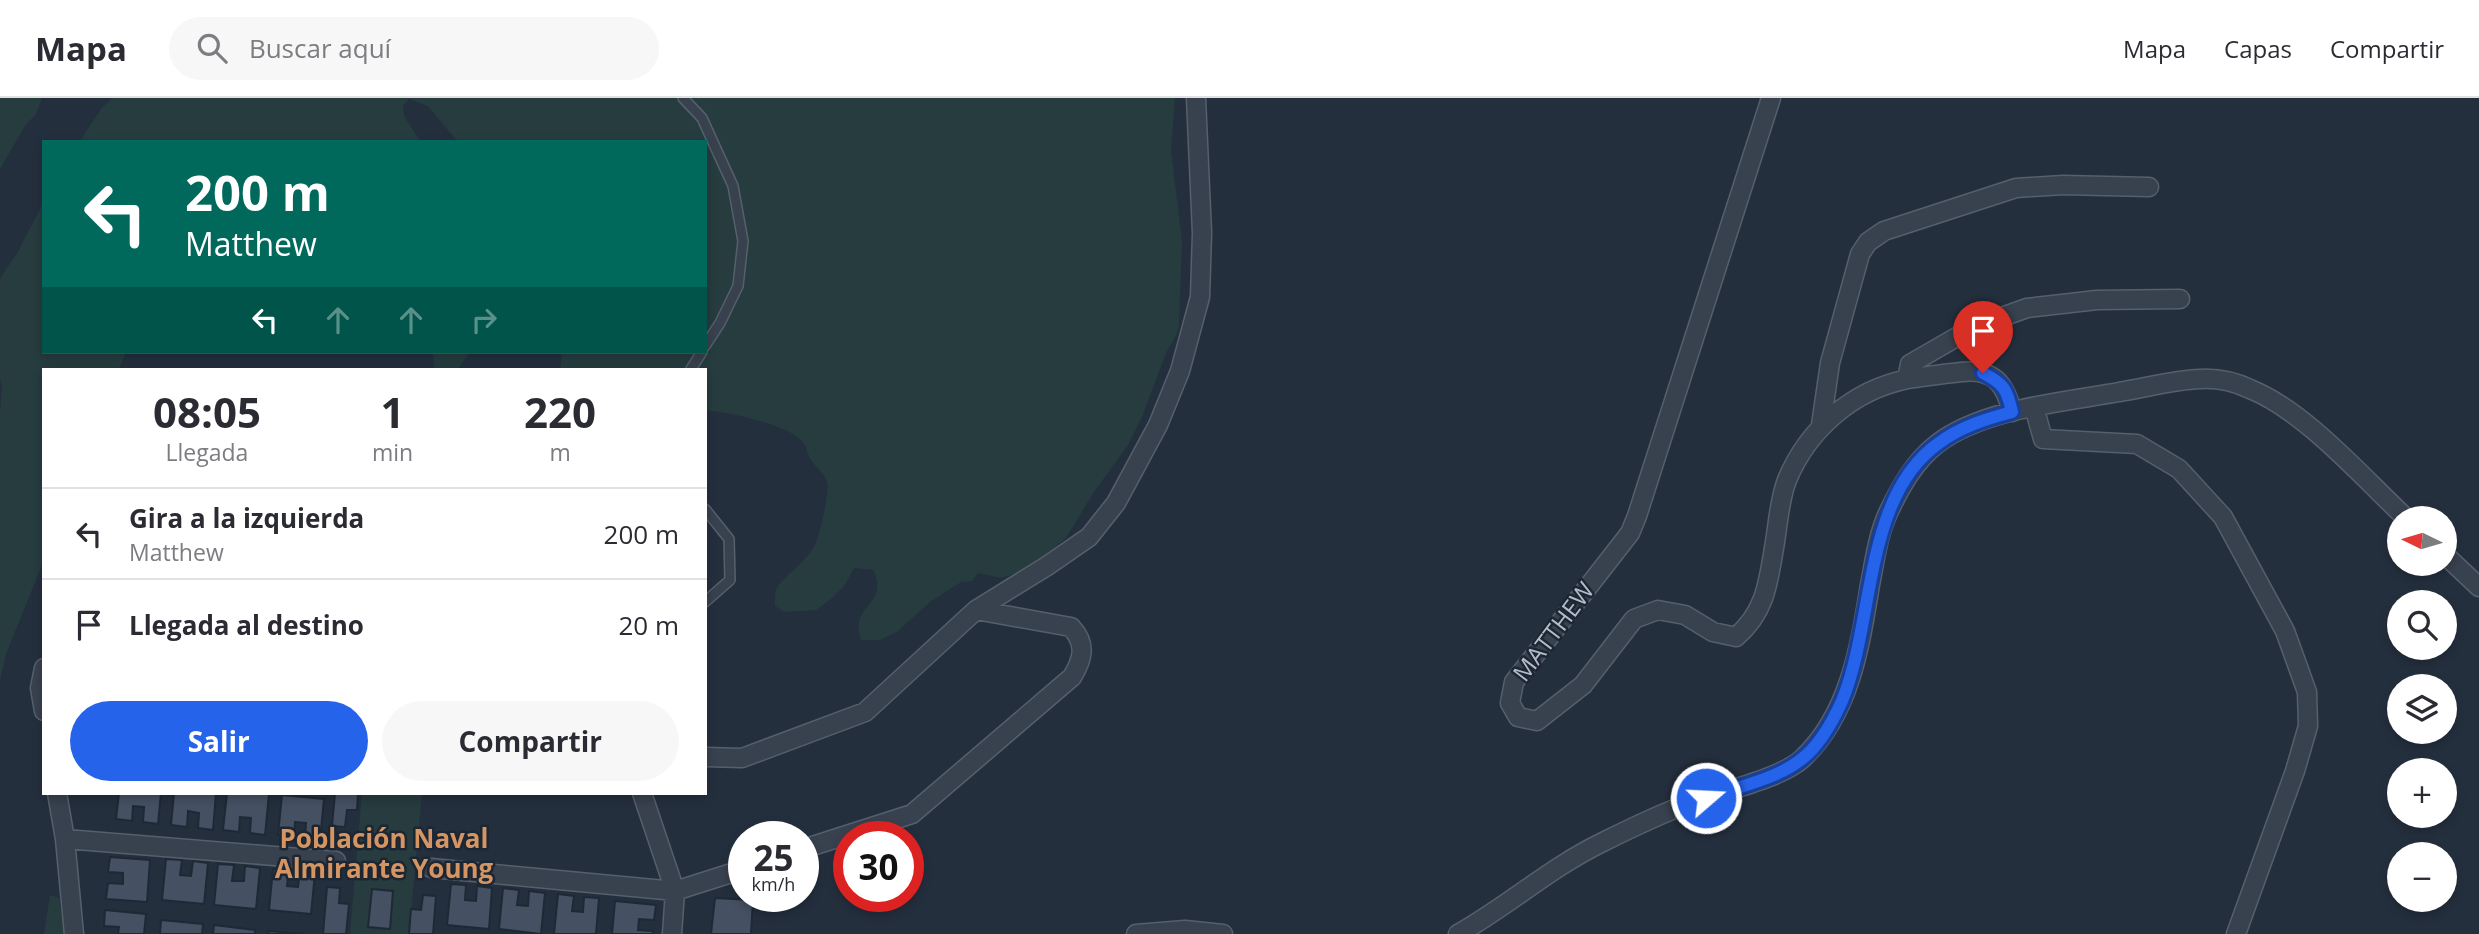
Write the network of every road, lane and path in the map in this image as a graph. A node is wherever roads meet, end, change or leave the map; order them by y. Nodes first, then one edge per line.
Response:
1 (683, 98) edge
2 (1196, 98) edge
3 (1771, 98) edge
4 (2149, 187) dead end
5 (2180, 299) dead end
6 (707, 343) edge
7 (1907, 379) junction
8 (2034, 407) junction
9 (2012, 412) junction
10 (1821, 425) junction
11 (2393, 506) edge
12 (707, 512) edge
13 (2457, 566) edge
14 (2479, 587) edge
15 (707, 600) edge
16 (976, 610) junction
17 (42, 678) edge
18 (42, 699) edge
19 (707, 757) edge
20 (57, 795) edge
21 (643, 795) edge
22 (65, 839) junction
23 (819, 844) edge
24 (336, 861) dead end
25 (430, 868) dead end
26 (728, 874) edge
27 (675, 891) junction
28 (74, 934) edge
29 (672, 934) edge
30 (1136, 934) edge
31 (1223, 934) edge
32 (1458, 934) edge
33 (2236, 934) edge

1 - 6 lane
2 - 16 street
3 - 10 street, MATTHEW
4 - 10 street
5 - 7 street
7 - 9 street, MATTHEW
7 - 10 street, MATTHEW
8 - 9 street
8 - 11 street
8 - 33 street
9 - 32 street
12 - 15 lane
13 - 14 street
16 - 19 street
16 - 23 street
17 - 18 street
20 - 22 street
21 - 27 street
22 - 24 street
22 - 28 street
25 - 27 street
26 - 27 street
27 - 29 street
30 - 31 street

